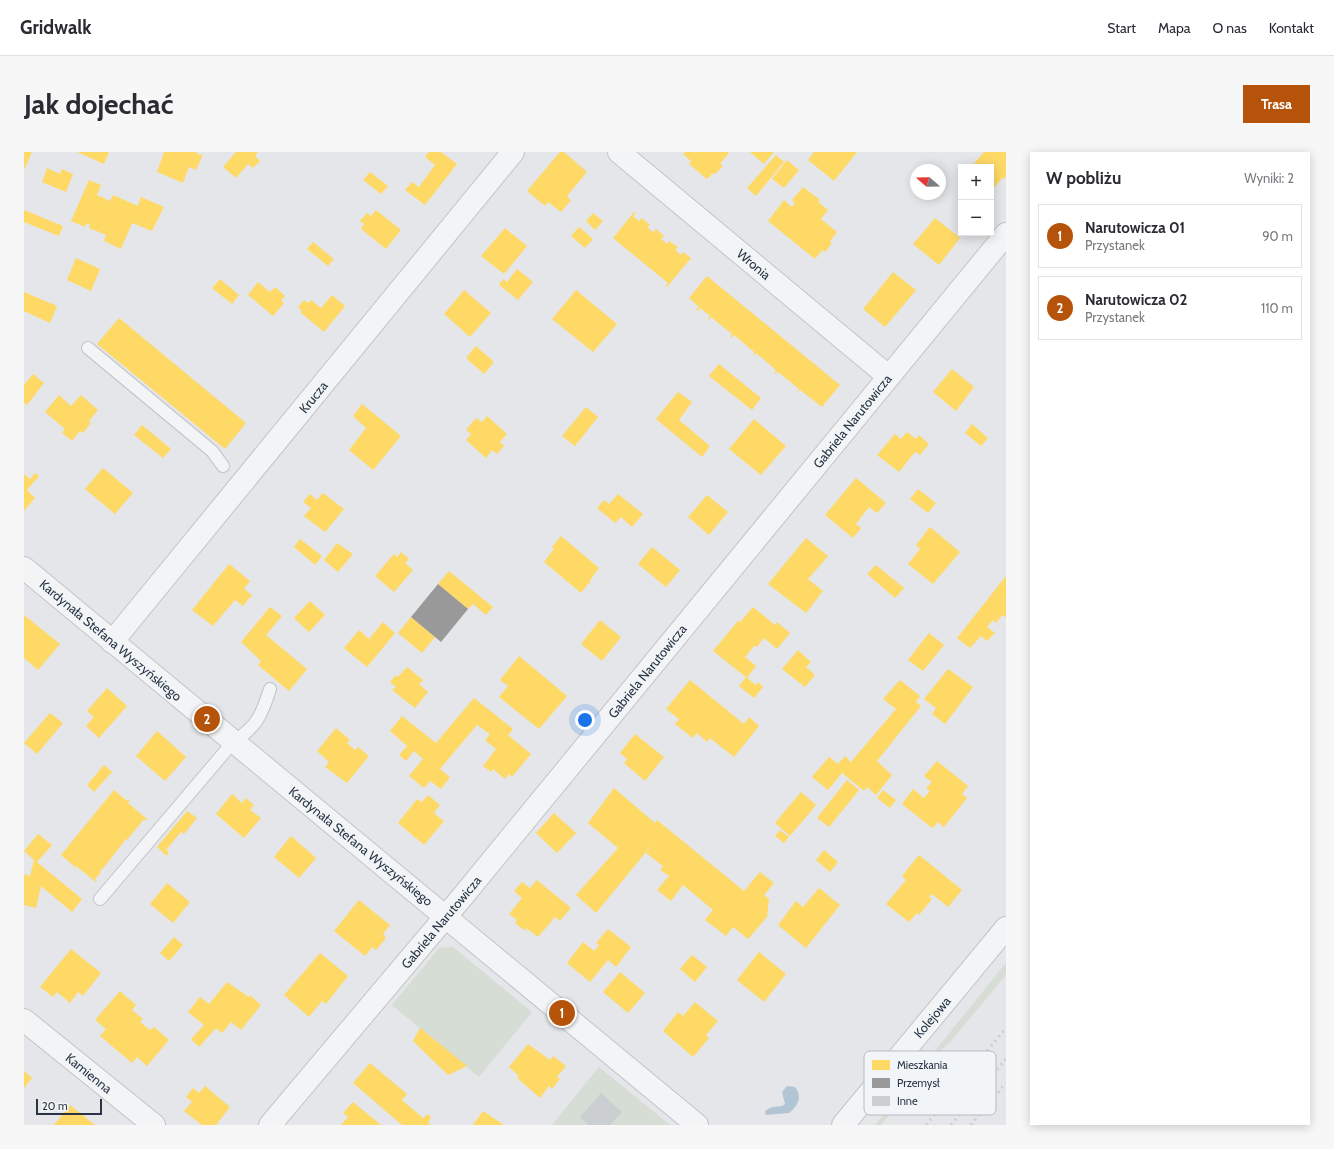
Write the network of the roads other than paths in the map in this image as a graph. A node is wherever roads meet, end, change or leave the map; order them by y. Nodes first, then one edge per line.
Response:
1 (513, 152) edge
2 (619, 152) edge
3 (1006, 234) edge
4 (88, 348) dead end
5 (888, 376) junction
6 (223, 466) dead end
7 (24, 568) edge
8 (112, 642) junction
9 (270, 689) dead end
10 (234, 741) junction
11 (100, 898) dead end
12 (446, 916) junction
13 (1006, 928) edge
14 (24, 1020) edge
15 (904, 1051) edge
16 (864, 1100) edge
17 (154, 1125) edge
18 (270, 1125) edge
19 (697, 1125) edge
20 (843, 1125) edge

1 - 8 street, Krucza
2 - 5 street, Wronia
3 - 5 street, Gabriela Narutowicza
4 - 6 lane
5 - 12 street, Gabriela Narutowicza
7 - 8 street, Kardynała Stefana Wyszyńskiego
8 - 10 street, Kardynała Stefana Wyszyńskiego
9 - 10 lane
10 - 11 lane
10 - 12 street, Kardynała Stefana Wyszyńskiego
12 - 18 street, Gabriela Narutowicza
12 - 19 street, Kardynała Stefana Wyszyńskiego
13 - 15 street, Kolejowa
14 - 17 street, Kamienna
16 - 20 street, Kolejowa

